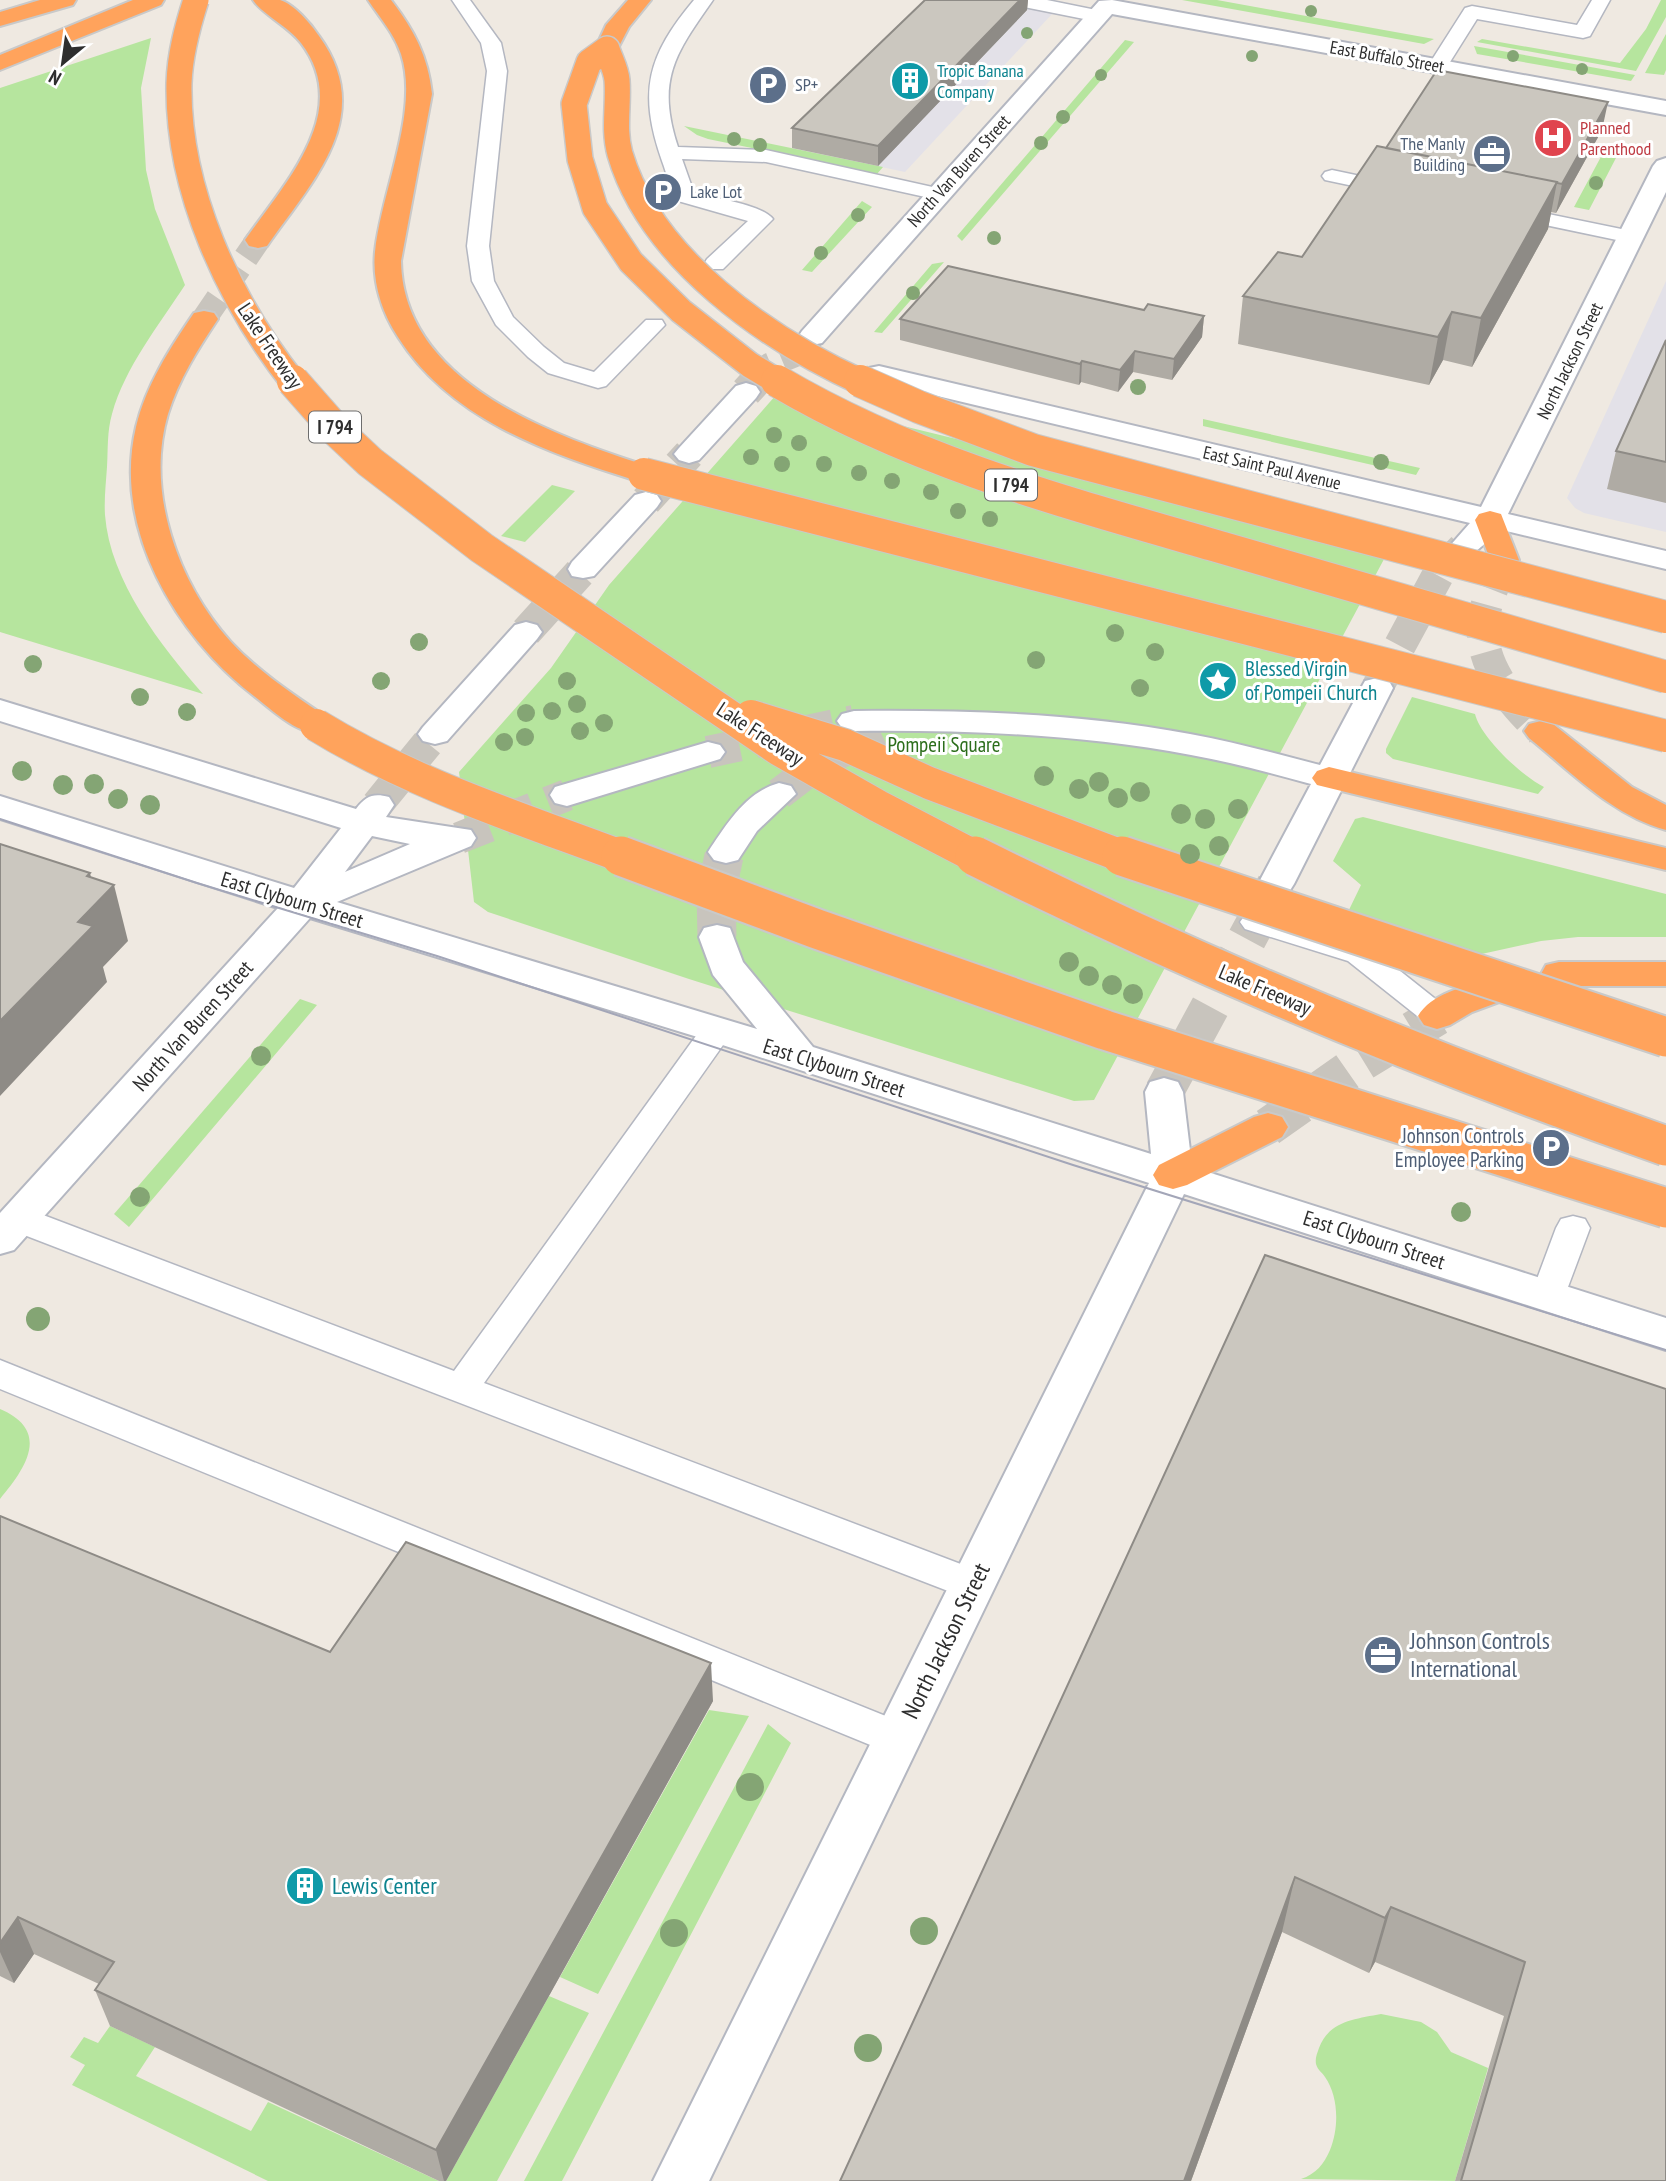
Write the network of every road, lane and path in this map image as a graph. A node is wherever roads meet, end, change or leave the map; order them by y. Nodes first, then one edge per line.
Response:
1 (65, 0) edge
2 (153, 0) edge
3 (196, 0) edge
4 (264, 0) edge
5 (379, 0) edge
6 (461, 0) edge
7 (640, 0) edge
8 (704, 0) edge
9 (1019, 0) edge
10 (1601, 0) edge
11 (1104, 7) edge
12 (0, 19) edge
13 (607, 49) junction
14 (0, 63) edge
15 (1437, 66) junction
16 (1666, 108) edge
17 (672, 153) junction
18 (1666, 166) edge
19 (1332, 176) dead end
20 (1413, 193) edge
21 (933, 200) junction
22 (1495, 209) edge
23 (1631, 237) junction
24 (258, 240) tunnel mouth
25 (715, 264) dead end
26 (204, 319) tunnel mouth
27 (654, 325) dead end
28 (812, 337) tunnel mouth
29 (879, 374) dead end
30 (746, 392) tunnel mouth
31 (689, 454) tunnel mouth
32 (646, 501) tunnel mouth
33 (1490, 520) junction
34 (1463, 548) tunnel mouth
35 (1504, 560) tunnel mouth
36 (1666, 560) edge
37 (583, 569) tunnel mouth
38 (1666, 617) edge
39 (526, 632) tunnel mouth
40 (1666, 677) edge
41 (1377, 688) tunnel mouth
42 (716, 705) junction
43 (0, 710) edge
44 (867, 727) tunnel mouth
45 (1541, 731) tunnel mouth
46 (435, 734) tunnel mouth
47 (1666, 736) edge
48 (708, 752) tunnel mouth
49 (1329, 778) junction
50 (567, 794) tunnel mouth
51 (779, 794) tunnel mouth
52 (0, 807) edge
53 (370, 814) junction
54 (1666, 819) edge
55 (726, 852) tunnel mouth
56 (1666, 859) edge
57 (1276, 884) tunnel mouth
58 (302, 903) junction
59 (1255, 922) dead end
60 (716, 937) tunnel mouth
61 (1559, 974) dead end
62 (1666, 975) edge
63 (1486, 993) dead end
64 (1437, 1016) joint
65 (717, 1030) junction
66 (1666, 1037) edge
67 (800, 1057) junction
68 (1164, 1092) tunnel mouth
69 (1268, 1127) tunnel mouth
70 (1666, 1146) edge
71 (1173, 1175) junction
72 (1666, 1208) edge
73 (1573, 1228) dead end
74 (9, 1229) edge
75 (1548, 1295) junction
76 (1666, 1334) edge
77 (0, 1374) edge
78 (461, 1388) junction
79 (974, 1585) junction
80 (899, 1739) junction
81 (680, 2181) edge

1 - 12 highway
2 - 14 highway
3 - 42 highway, Lake Freeway / I 794, bridge
4 - 24 highway
5 - 47 highway, bridge
6 - 27 lane
7 - 13 highway, I 794
8 - 17 lane
9 - 11 lane
10 - 15 lane
11 - 15 street, East Buffalo Street
11 - 21 street, North Van Buren Street
13 - 38 highway, bridge
13 - 40 highway, I 794, bridge
15 - 16 street, East Buffalo Street
17 - 21 lane
17 - 25 lane
18 - 23 street, North Jackson Street
19 - 20 lane
21 - 28 street, North Van Buren Street
22 - 23 lane
23 - 33 street, North Jackson Street
26 - 72 highway, bridge
29 - 33 street, East Saint Paul Avenue
30 - 31 street
32 - 37 street
33 - 34 street, North Jackson Street
33 - 35 highway
33 - 36 street, East Saint Paul Avenue
39 - 46 street
41 - 49 street
42 - 66 highway, bridge
42 - 70 highway, Lake Freeway / I 794, bridge
43 - 53 street
44 - 49 street
45 - 54 highway
48 - 50 street
49 - 56 highway
49 - 57 street
51 - 55 street
52 - 58 street, East Clybourn Street
53 - 58 street, North Van Buren Street
53 - 58 street
58 - 65 street, East Clybourn Street
58 - 74 street, North Van Buren Street
59 - 64 lane
60 - 67 street
61 - 62 highway
63 - 64 highway
65 - 67 street, East Clybourn Street
65 - 78 lane
67 - 71 street, East Clybourn Street
68 - 71 street
69 - 71 highway
71 - 75 street, East Clybourn Street
71 - 79 street, North Jackson Street
73 - 75 lane
74 - 78 lane
75 - 76 street, East Clybourn Street
77 - 80 lane
78 - 79 lane
79 - 80 street, North Jackson Street
80 - 81 street, North Jackson Street

